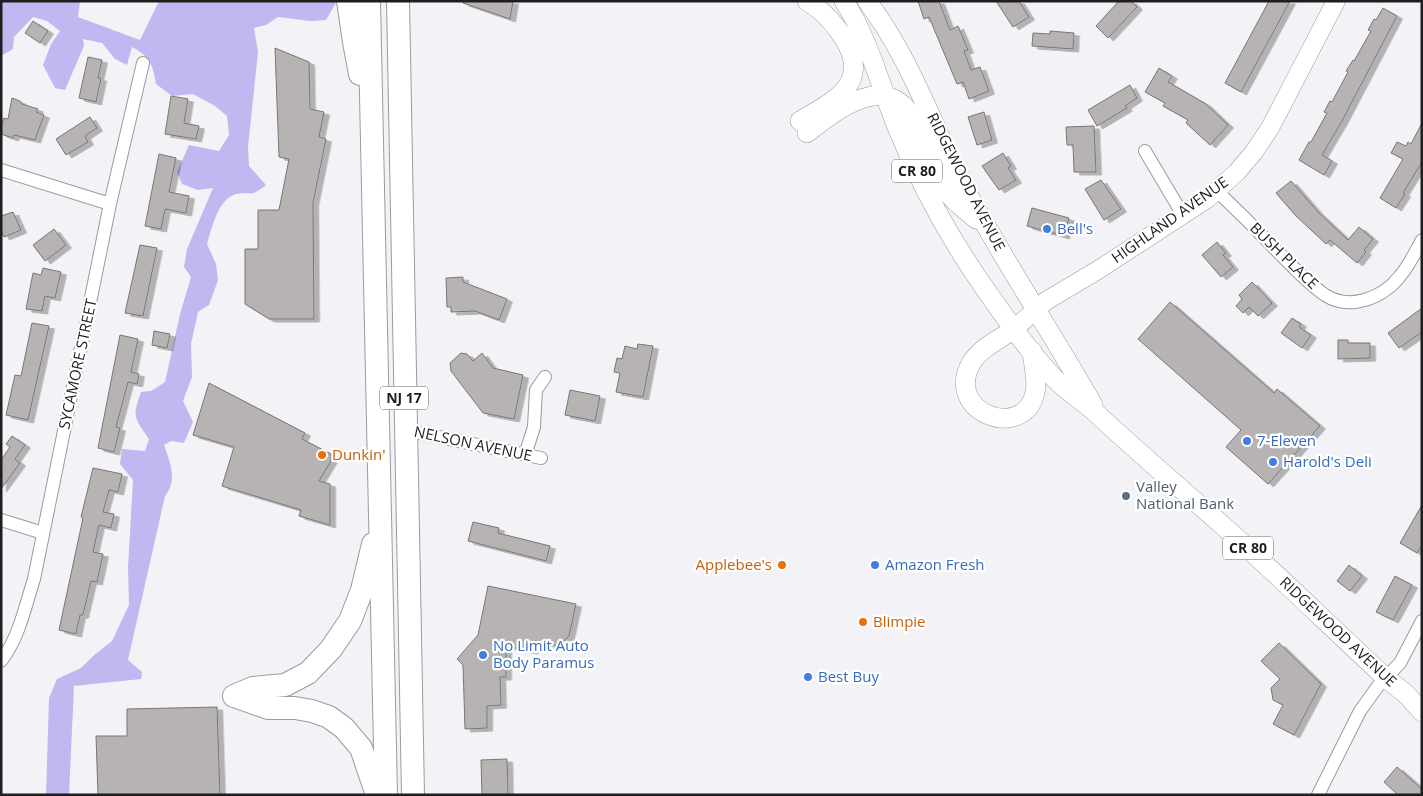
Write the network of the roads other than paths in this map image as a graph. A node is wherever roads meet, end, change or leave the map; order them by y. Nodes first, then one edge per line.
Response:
1 (348, 1) edge
2 (369, 1) edge
3 (398, 1) edge
4 (411, 1) edge
5 (807, 1) edge
6 (867, 1) edge
7 (1336, 1) edge
8 (842, 4) edge
9 (399, 57) junction
10 (143, 63) dead end
11 (885, 96) junction
12 (370, 123) junction
13 (1145, 152) dead end
14 (1, 170) edge
15 (1217, 191) junction
16 (110, 204) junction
17 (1183, 214) junction
18 (988, 230) junction
19 (1422, 240) edge
20 (1035, 311) junction
21 (1014, 329) junction
22 (1032, 351) junction
23 (546, 377) dead end
24 (1097, 413) junction
25 (405, 430) junction
26 (525, 455) junction
27 (541, 458) dead end
28 (381, 511) junction
29 (1, 520) edge
30 (43, 533) junction
31 (1422, 621) edge
32 (1, 661) edge
33 (1386, 678) junction
34 (1422, 712) edge
35 (378, 795) edge
36 (386, 795) edge
37 (413, 795) edge
38 (1318, 795) edge

1 - 12 highway
2 - 12 highway, NJ 17
3 - 9 highway, NJ 17
4 - 9 highway
5 - 11 main road
6 - 18 main road, RIDGEWOOD AVENUE / CR 80
7 - 15 street, HIGHLAND AVENUE
8 - 11 main road, RIDGEWOOD AVENUE / CR 80
9 - 25 highway, NJ 17
10 - 16 street, SYCAMORE STREET
11 - 18 main road
11 - 21 main road, RIDGEWOOD AVENUE / CR 80
12 - 28 highway, NJ 17
13 - 17 street
14 - 16 street
15 - 17 street, HIGHLAND AVENUE
15 - 19 street, BUSH PLACE
16 - 30 street, SYCAMORE STREET
17 - 20 street, HIGHLAND AVENUE
18 - 20 main road, RIDGEWOOD AVENUE / CR 80
20 - 21 street, HIGHLAND AVENUE
20 - 24 main road, RIDGEWOOD AVENUE / CR 80
21 - 22 main road, RIDGEWOOD AVENUE / CR 80
21 - 22 main road
22 - 24 main road, RIDGEWOOD AVENUE / CR 80
23 - 26 street
24 - 33 main road, RIDGEWOOD AVENUE / CR 80
25 - 26 street, NELSON AVENUE
25 - 37 highway, NJ 17
26 - 27 street, NELSON AVENUE
28 - 35 highway
28 - 36 highway, NJ 17
29 - 30 street
30 - 32 street, SYCAMORE STREET
31 - 33 street
33 - 34 main road, RIDGEWOOD AVENUE / CR 80
33 - 38 street

